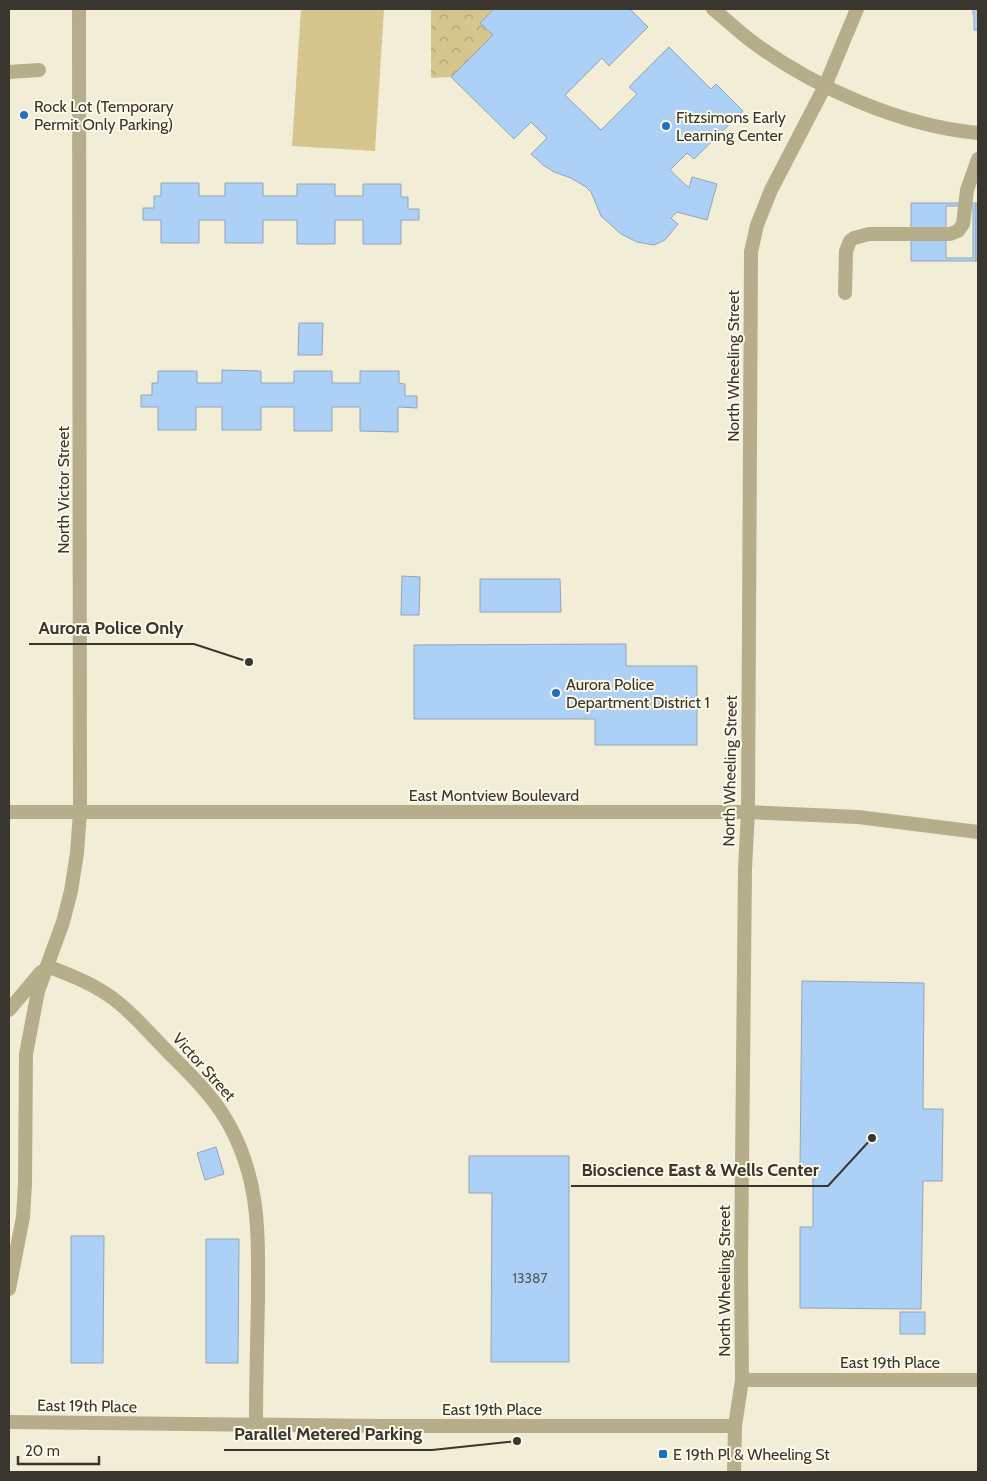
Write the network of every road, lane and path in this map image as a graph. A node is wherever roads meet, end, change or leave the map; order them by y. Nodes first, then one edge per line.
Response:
1 (79, 9) edge
2 (713, 9) edge
3 (857, 9) edge
4 (39, 70) dead end
5 (9, 72) edge
6 (825, 86) junction
7 (978, 134) edge
8 (978, 159) edge
9 (845, 293) dead end
10 (9, 812) edge
11 (80, 812) junction
12 (748, 812) junction
13 (978, 832) edge
14 (47, 966) junction
15 (9, 1010) edge
16 (9, 1289) edge
17 (742, 1380) junction
18 (978, 1380) edge
19 (9, 1422) edge
20 (256, 1425) junction
21 (735, 1426) junction
22 (734, 1472) edge

1 - 11 street, North Victor Street
2 - 6 street
3 - 6 street, North Wheeling Street
4 - 5 street
6 - 7 street
6 - 12 street, North Wheeling Street
8 - 9 street
10 - 11 street, East Montview Boulevard
11 - 12 street, East Montview Boulevard
11 - 14 street, North Victor Street
12 - 13 street, East Montview Boulevard
12 - 17 street, North Wheeling Street
14 - 15 street, North Victor Street
14 - 16 street, North Victor Street
14 - 20 street, Victor Street
17 - 18 street, East 19th Place
17 - 21 street, North Wheeling Street
19 - 20 street, East 19th Place
20 - 21 street, East 19th Place
21 - 22 street, North Wheeling Street

